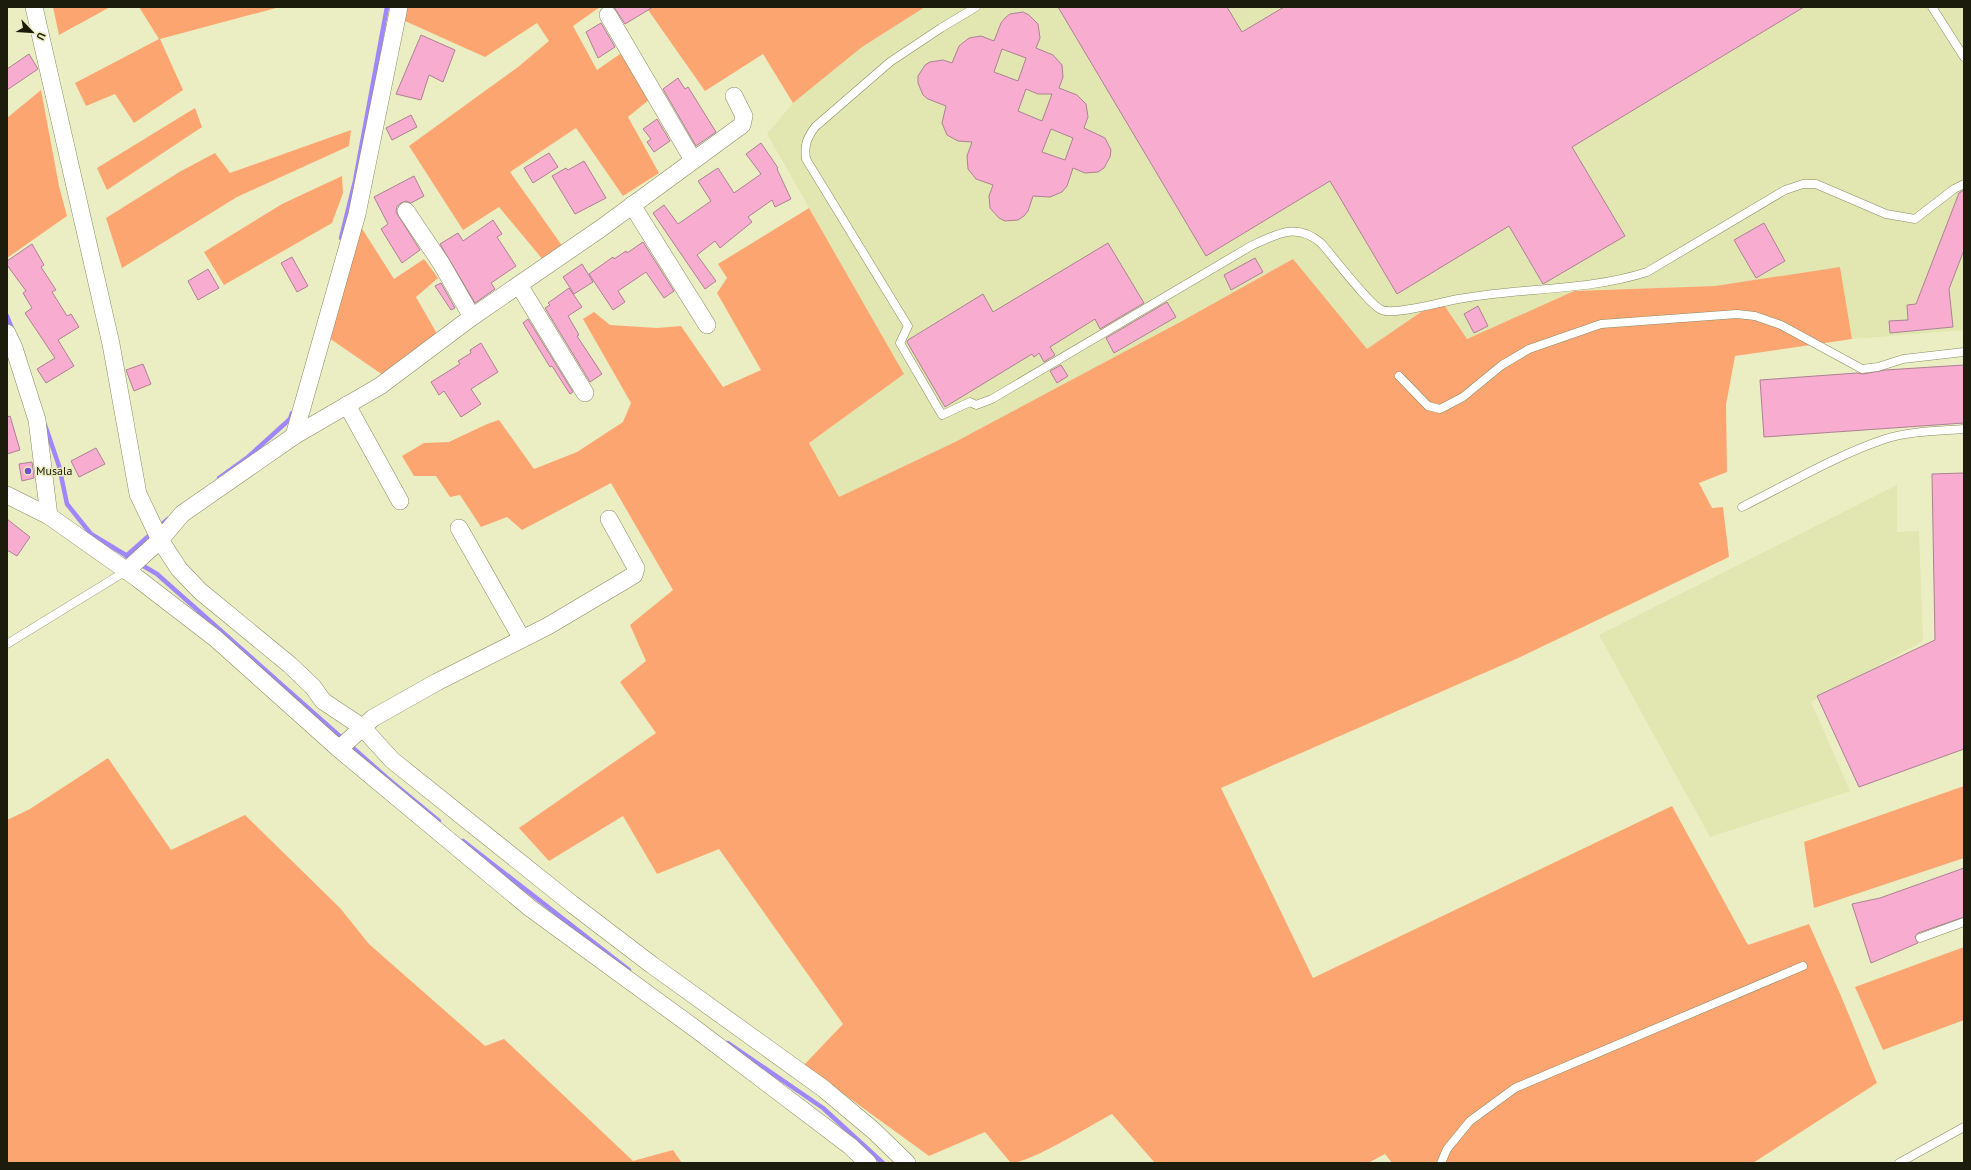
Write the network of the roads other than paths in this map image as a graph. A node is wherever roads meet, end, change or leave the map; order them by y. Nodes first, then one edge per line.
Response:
1 (34, 7) edge
2 (399, 7) edge
3 (976, 7) edge
4 (1932, 7) edge
5 (608, 15) dead end
6 (1964, 57) edge
7 (734, 96) dead end
8 (693, 160) junction
9 (1964, 184) edge
10 (632, 205) junction
11 (406, 211) dead end
12 (518, 285) junction
13 (472, 317) junction
14 (707, 325) dead end
15 (7, 333) edge
16 (1964, 352) edge
17 (1399, 376) dead end
18 (585, 393) dead end
19 (347, 405) junction
20 (1964, 429) edge
21 (294, 436) junction
22 (7, 495) edge
23 (400, 501) dead end
24 (1742, 507) dead end
25 (49, 516) junction
26 (609, 519) dead end
27 (459, 528) dead end
28 (157, 543) junction
29 (130, 567) junction
30 (522, 639) junction
31 (7, 644) edge
32 (360, 728) junction
33 (342, 746) junction
34 (427, 791) junction
35 (412, 806) junction
36 (1964, 922) edge
37 (1920, 938) dead end
38 (1803, 966) dead end
39 (1964, 1127) edge
40 (864, 1141) junction
41 (868, 1163) edge
42 (907, 1163) edge
43 (1441, 1163) edge
44 (1899, 1163) edge

1 - 28 street
2 - 21 street
3 - 9 lane
4 - 6 lane
5 - 8 street
7 - 8 street
8 - 10 street
10 - 12 street
10 - 14 street
11 - 13 street
12 - 13 street
12 - 18 street
13 - 19 street
15 - 25 street
16 - 17 lane
19 - 21 street
19 - 23 street
20 - 24 lane
21 - 28 street
22 - 25 street
25 - 29 street
26 - 30 street
27 - 30 street
28 - 29 street
28 - 32 street
29 - 31 lane
29 - 33 street
30 - 32 street
32 - 33 street
32 - 34 street
33 - 35 street
34 - 35 street
34 - 40 street
35 - 40 street
36 - 37 lane
38 - 43 lane
39 - 44 lane
40 - 41 street
40 - 42 street

